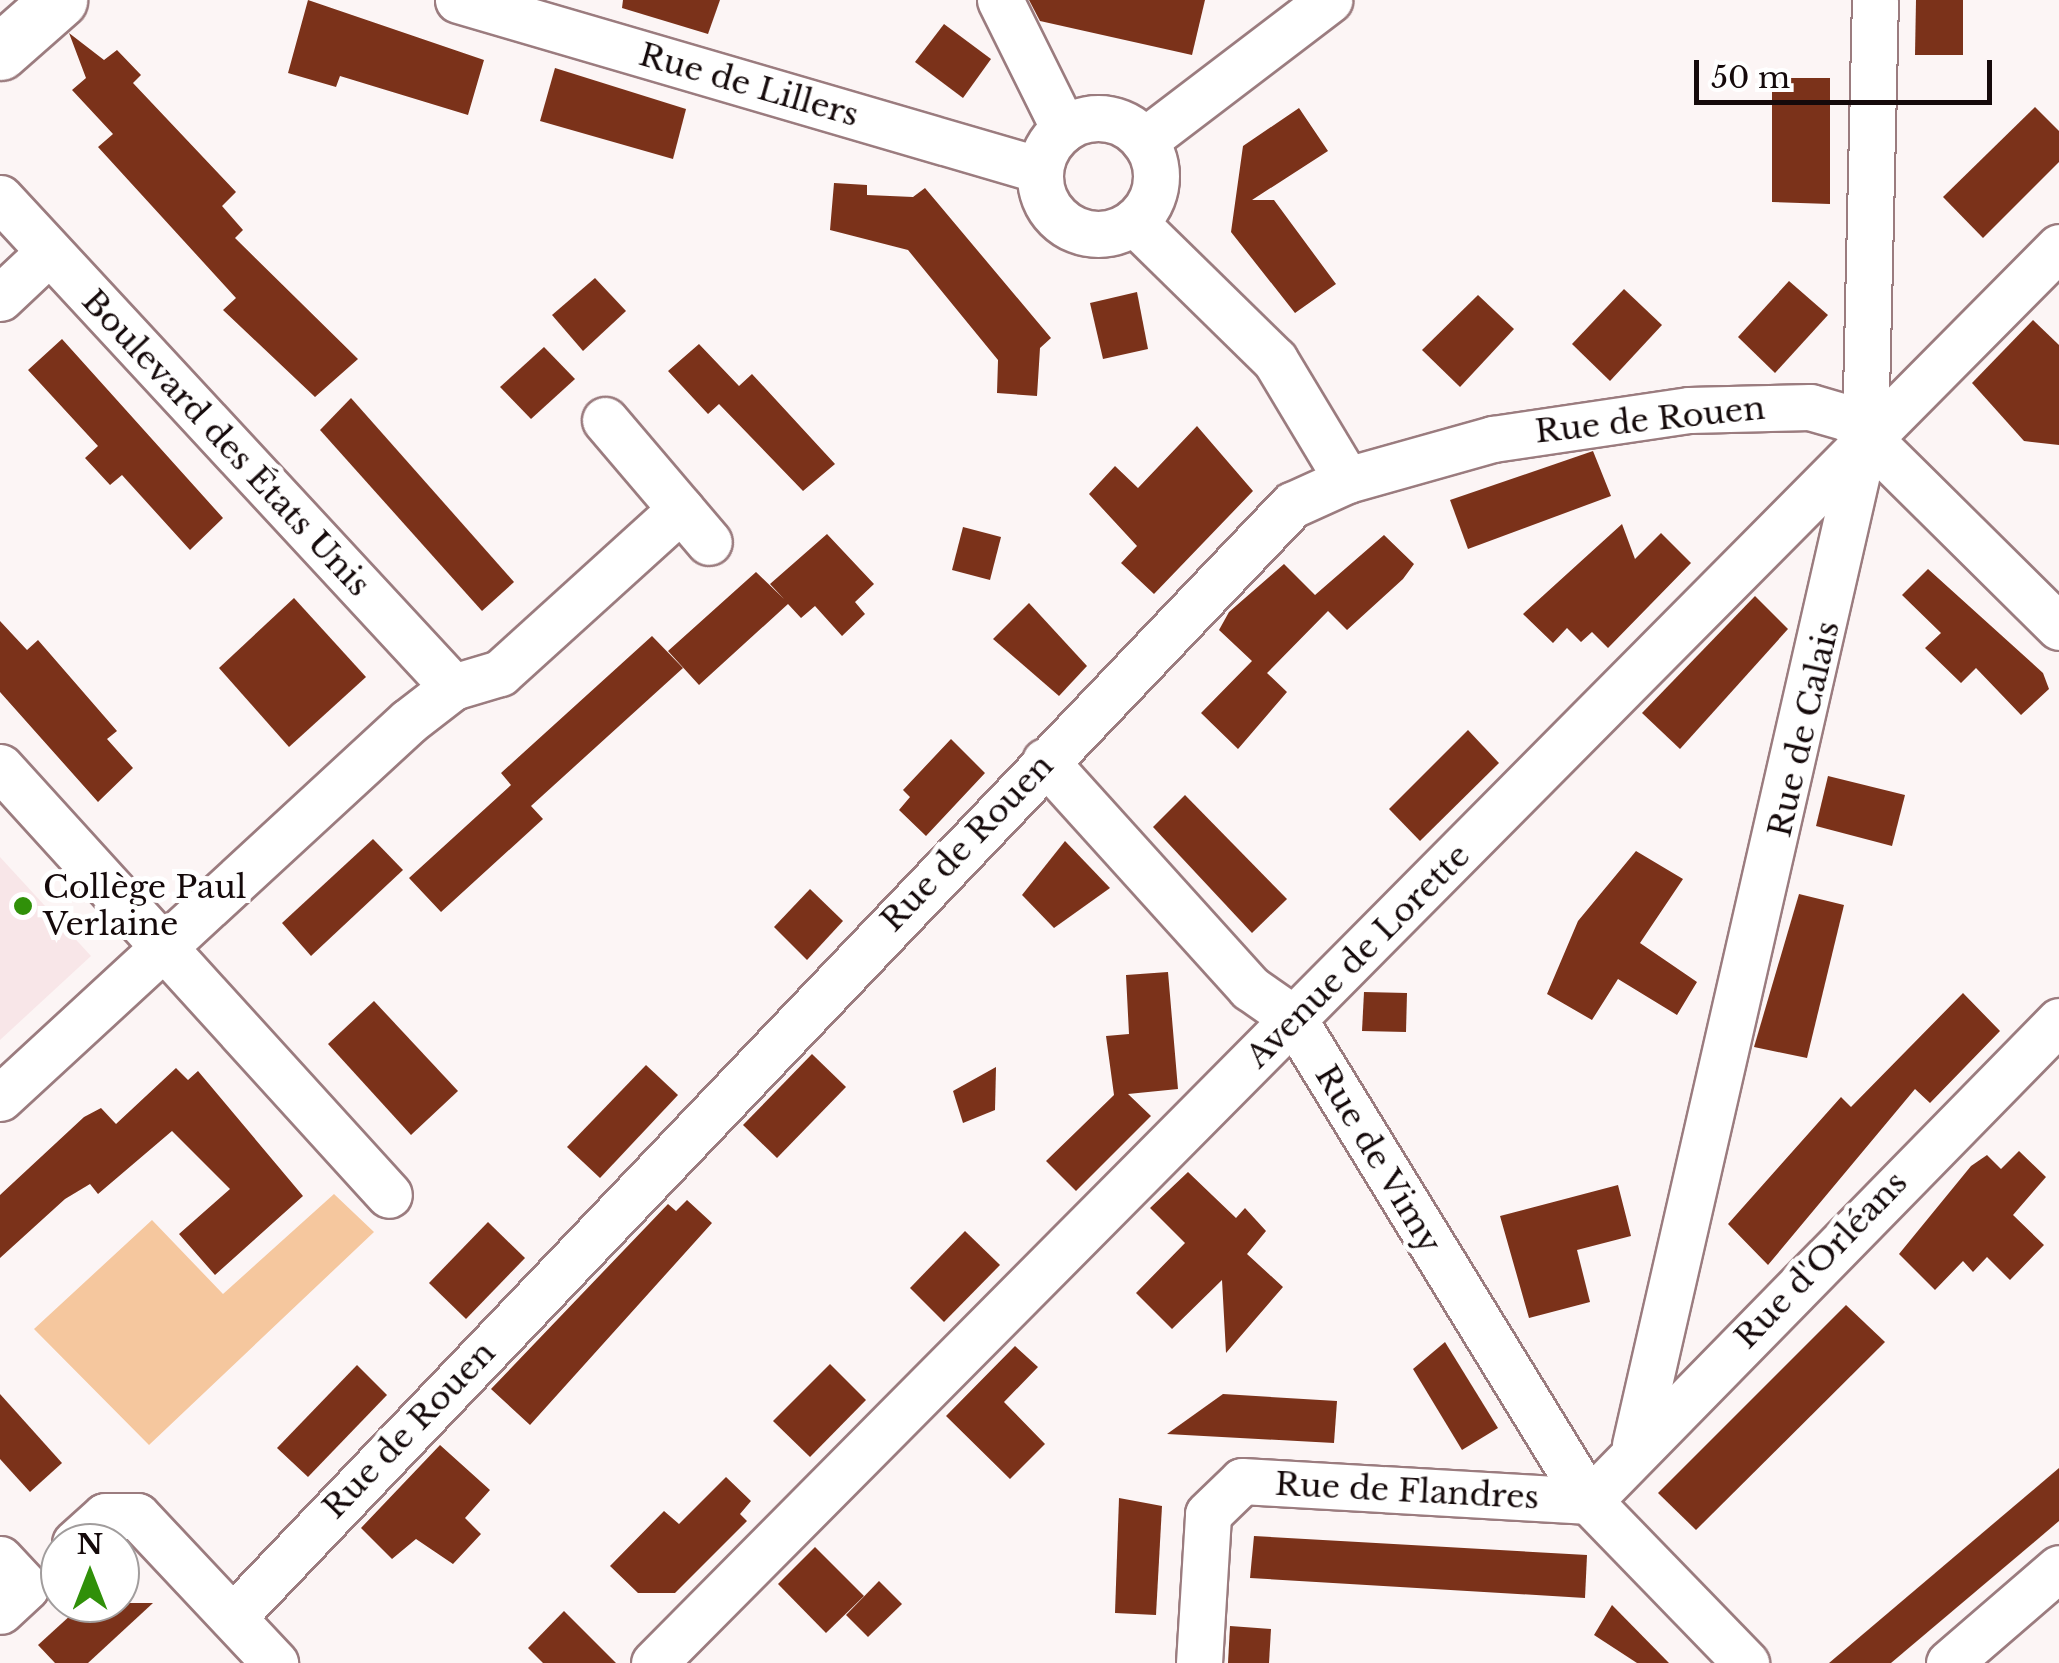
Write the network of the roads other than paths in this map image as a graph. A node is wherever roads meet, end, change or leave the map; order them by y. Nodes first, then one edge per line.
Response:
1 (59, 0) edge
2 (458, 0) edge
3 (1000, 0) edge
4 (1329, 0) edge
5 (1875, 0) edge
6 (0, 52) edge
7 (1064, 129) junction
8 (1144, 141) junction
9 (1040, 170) junction
10 (0, 198) edge
11 (1134, 222) junction
12 (2059, 247) edge
13 (49, 252) junction
14 (0, 298) edge
15 (605, 420) dead end
16 (1865, 438) junction
17 (1347, 480) junction
18 (2059, 627) edge
19 (453, 687) junction
20 (1045, 761) junction
21 (0, 767) edge
22 (166, 952) junction
23 (1293, 1018) junction
24 (2059, 1021) edge
25 (0, 1098) edge
26 (389, 1195) dead end
27 (1635, 1445) junction
28 (1590, 1501) junction
29 (97, 1523) edge
30 (40, 1568) edge
31 (2059, 1568) edge
32 (8, 1586) edge
33 (233, 1617) junction
34 (275, 1663) edge
35 (654, 1663) edge
36 (1199, 1663) edge
37 (1746, 1663) edge
38 (1949, 1663) edge

1 - 6 street
2 - 9 street, Rue de Lillers
3 - 7 street
4 - 8 street
5 - 16 street, Rue de Calais
7 - 8 street
7 - 9 street
8 - 11 street
9 - 11 street
10 - 13 street, Boulevard des États Unis
11 - 17 street
12 - 16 street, Avenue de Lorette
13 - 14 street
13 - 19 street, Boulevard des États Unis
15 - 19 street
16 - 17 street, Rue de Rouen
16 - 18 street, Rue de Rouen
16 - 23 street, Avenue de Lorette
16 - 27 street, Rue de Calais
17 - 20 street, Rue de Rouen
19 - 22 street
20 - 23 street, Rue de Vimy
20 - 33 street, Rue de Rouen
21 - 22 street
22 - 25 street
22 - 26 street
23 - 28 street, Rue de Vimy
23 - 35 street, Avenue de Lorette
24 - 27 street, Rue d'Orléans
27 - 28 street, Rue d'Orléans
28 - 36 street, Rue de Flandres
28 - 37 street, Rue de Vimy
29 - 33 street
30 - 32 street
31 - 38 street
33 - 34 street

